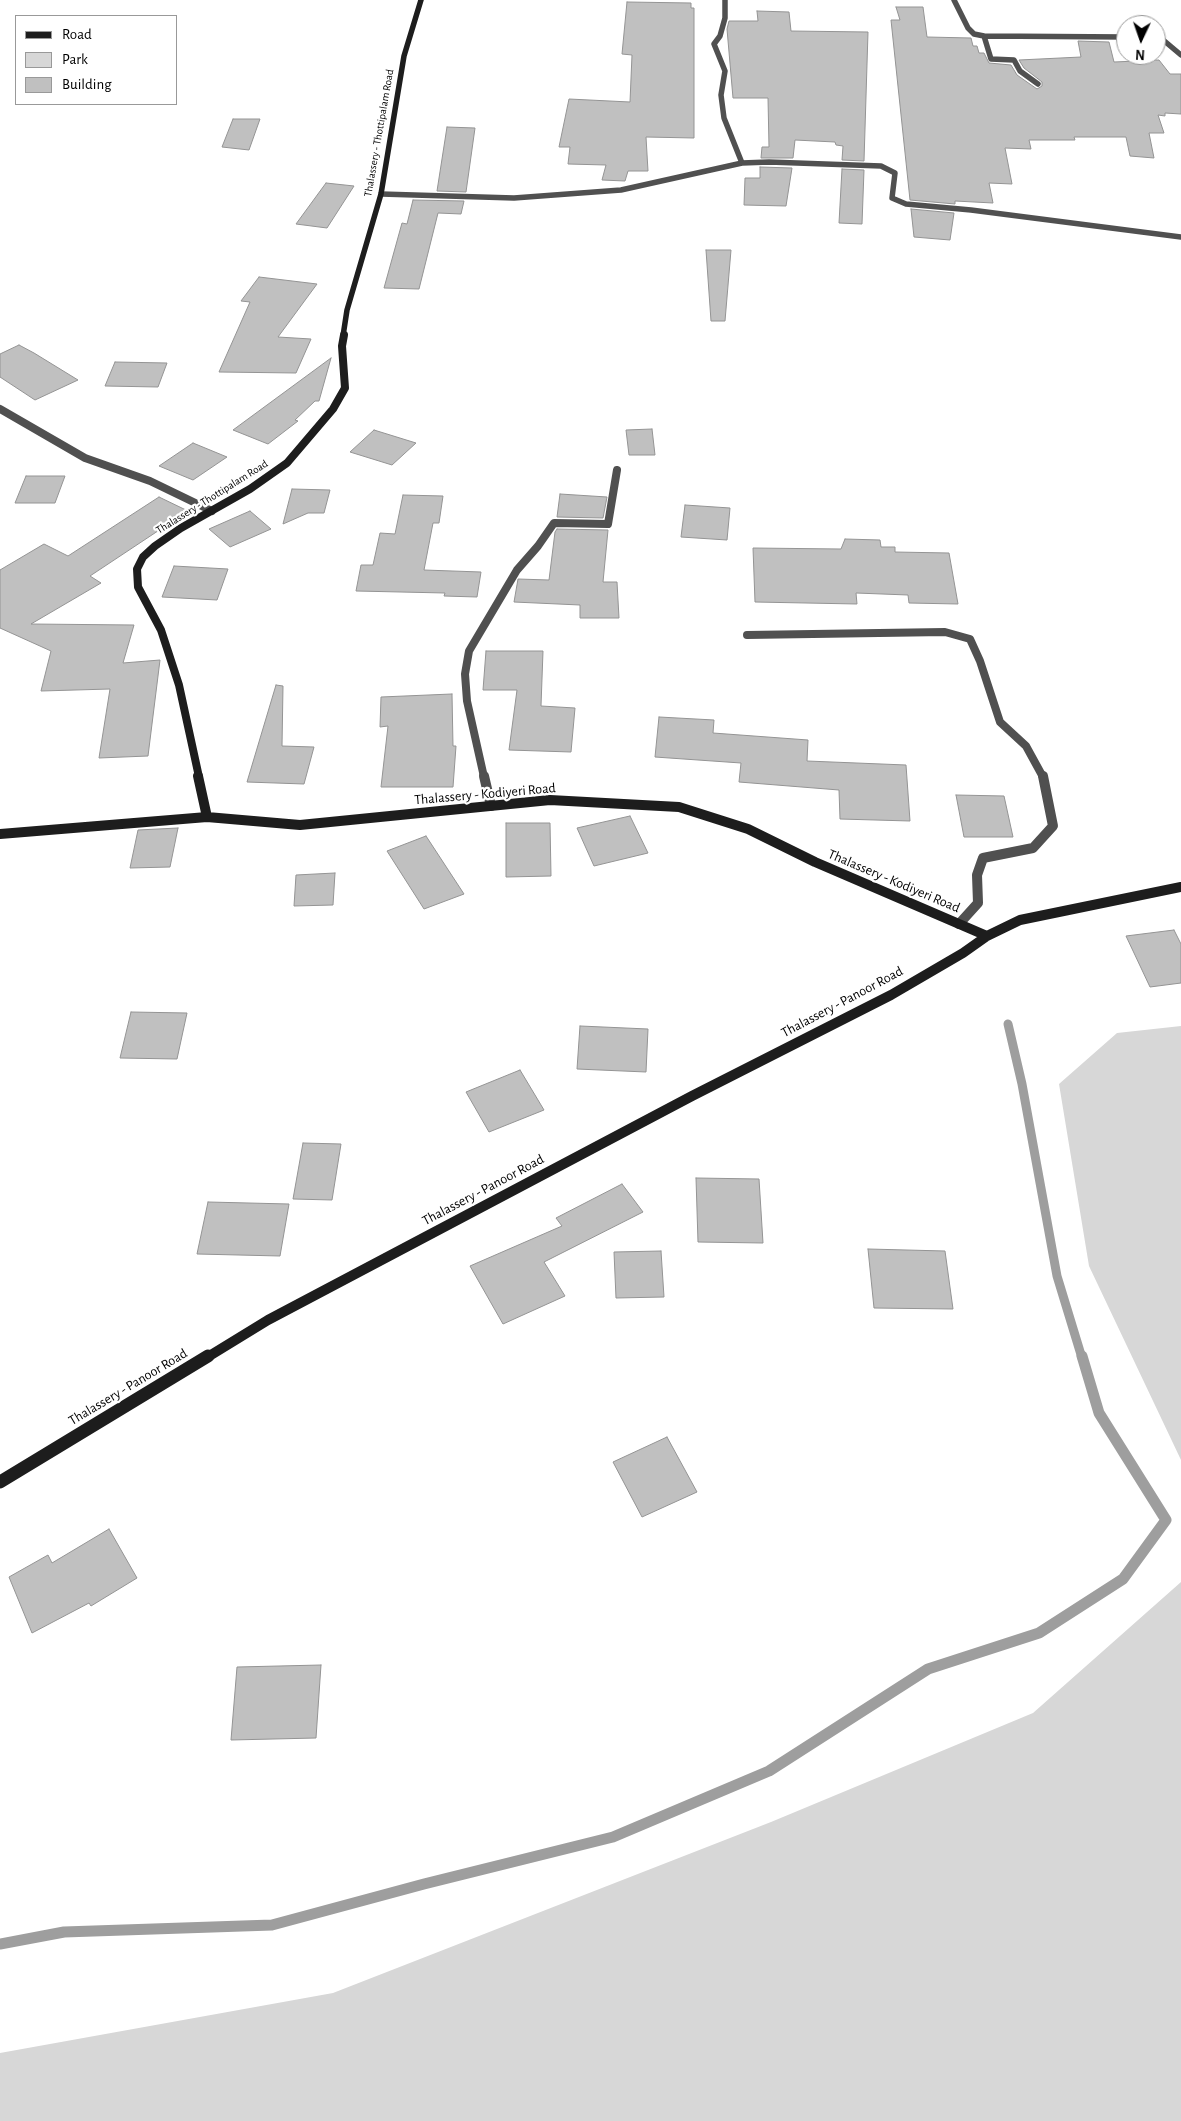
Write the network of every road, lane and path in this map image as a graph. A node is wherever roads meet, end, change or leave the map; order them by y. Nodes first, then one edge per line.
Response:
1 (422, 0) edge
2 (725, 0) edge
3 (954, 0) edge
4 (984, 36) junction
5 (1116, 37) edge
6 (1166, 42) edge
7 (1181, 55) edge
8 (1038, 84) dead end
9 (742, 163) junction
10 (381, 194) junction
11 (1181, 237) edge
12 (0, 409) edge
13 (617, 470) dead end
14 (212, 511) junction
15 (747, 635) dead end
16 (491, 806) junction
17 (207, 817) junction
18 (0, 834) edge
19 (1181, 887) edge
20 (959, 924) junction
21 (987, 936) junction
22 (0, 1482) edge

1 - 10 main road, Thalassery - Thottipalam Road
2 - 9 street
3 - 4 street
4 - 5 street
4 - 8 street
6 - 7 street
9 - 10 street
9 - 11 street
10 - 14 main road, Thalassery - Thottipalam Road
12 - 14 street
13 - 16 street
14 - 17 main road, Thalassery - Thottipalam Road
15 - 20 street
16 - 17 main road, Thalassery - Kodiyeri Road
16 - 20 main road, Thalassery - Kodiyeri Road
17 - 18 main road, Thalassery - Kodiyeri Road
19 - 21 main road
20 - 21 main road, Thalassery - Kodiyeri Road
21 - 22 main road, Thalassery - Panoor Road

